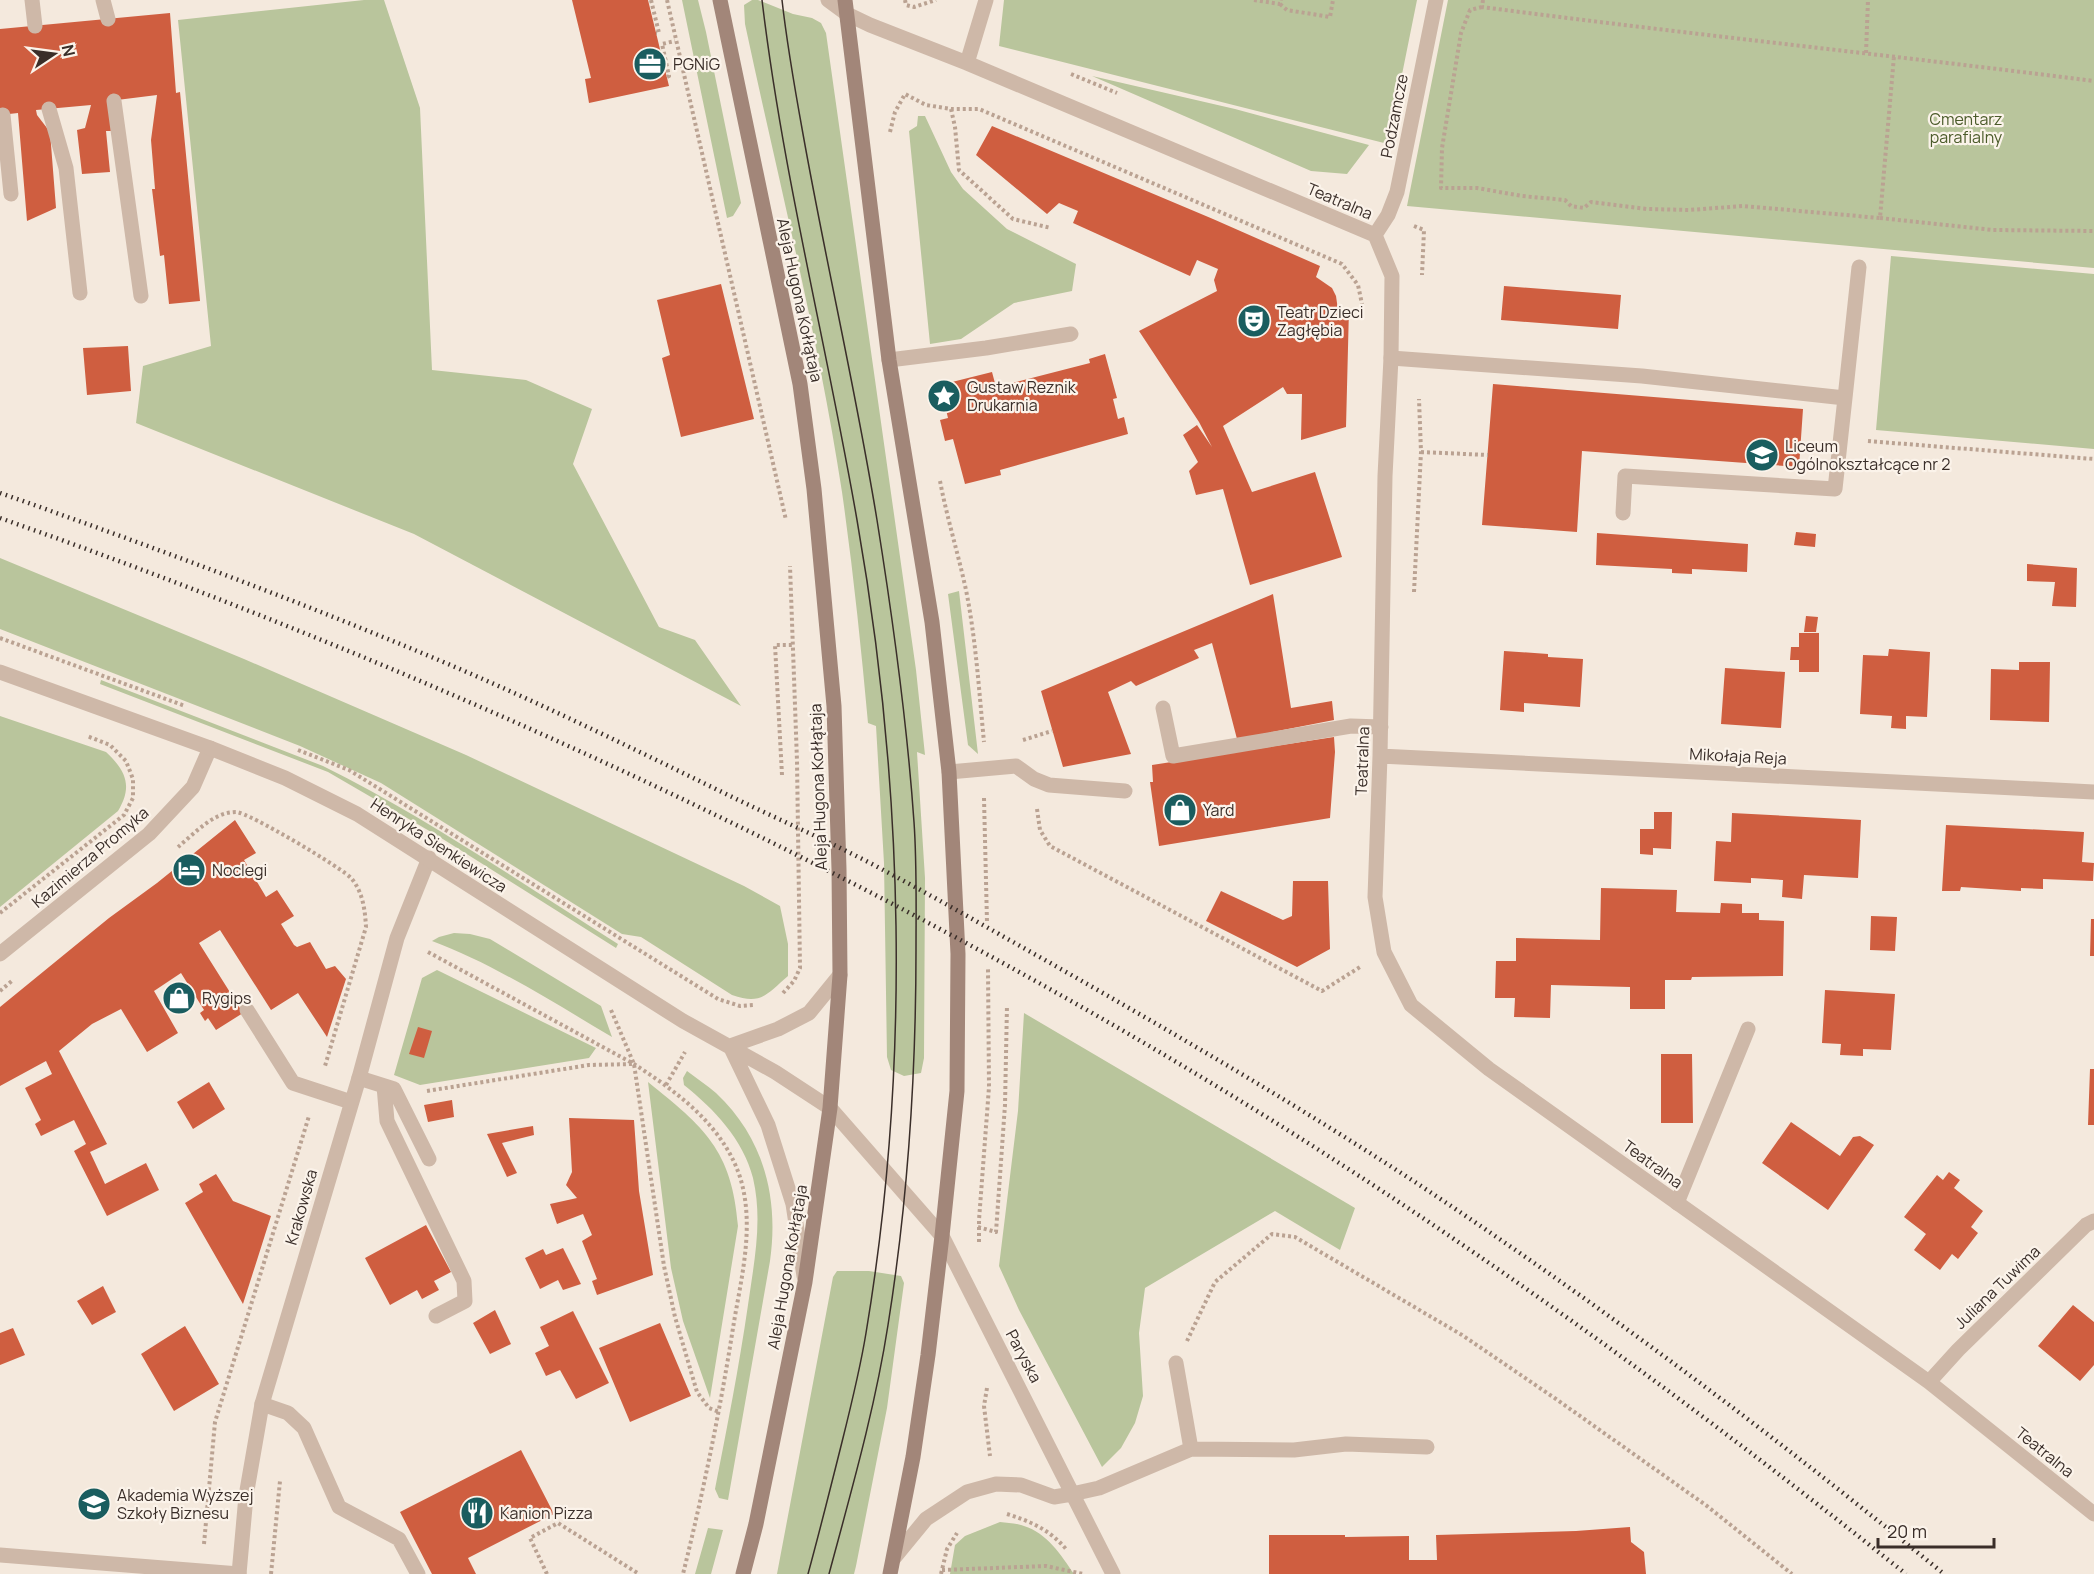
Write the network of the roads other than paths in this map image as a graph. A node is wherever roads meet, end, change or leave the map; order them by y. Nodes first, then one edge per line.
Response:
1 (32, 0) edge
2 (103, 0) edge
3 (720, 0) edge
4 (828, 0) edge
5 (986, 0) edge
6 (1436, 0) edge
7 (846, 7) edge
8 (108, 19) dead end
9 (35, 26) dead end
10 (967, 63) junction
11 (114, 101) dead end
12 (49, 109) dead end
13 (3, 115) dead end
14 (11, 194) dead end
15 (1375, 235) junction
16 (1859, 267) dead end
17 (80, 293) dead end
18 (141, 296) dead end
19 (1071, 334) dead end
20 (1391, 358) junction
21 (889, 360) junction
22 (1845, 398) junction
23 (1623, 513) dead end
24 (0, 672) edge
25 (1163, 708) dead end
26 (1381, 727) junction
27 (210, 748) junction
28 (1380, 756) junction
29 (949, 772) junction
30 (1125, 791) dead end
31 (2094, 792) edge
32 (429, 858) junction
33 (0, 954) edge
34 (840, 975) junction
35 (247, 1010) dead end
36 (1748, 1029) dead end
37 (730, 1046) junction
38 (359, 1078) junction
39 (389, 1088) junction
40 (351, 1102) junction
41 (830, 1108) junction
42 (429, 1159) dead end
43 (1677, 1203) junction
44 (2094, 1221) edge
45 (942, 1236) junction
46 (805, 1282) junction
47 (435, 1317) dead end
48 (1176, 1363) road end
49 (1929, 1382) junction
50 (262, 1404) junction
51 (1427, 1447) dead end
52 (1191, 1449) junction
53 (1072, 1494) junction
54 (2094, 1514) edge
55 (0, 1555) edge
56 (894, 1558) junction
57 (239, 1574) edge
58 (418, 1574) edge
59 (743, 1574) edge
60 (890, 1574) edge
61 (1113, 1574) edge

1 - 9 street
2 - 8 street
3 - 34 main road, Aleja Hugona Kołłątaja
4 - 7 street, Teatralna
5 - 10 street
6 - 15 street, Podzamcze
7 - 10 street, Teatralna
7 - 21 main road
10 - 15 street, Teatralna
11 - 18 street
12 - 17 street
13 - 14 street
15 - 20 street, Teatralna
16 - 22 street
19 - 21 street
20 - 22 street
20 - 26 street, Teatralna
21 - 29 main road
22 - 23 street
24 - 27 street, Henryka Sienkiewicza
25 - 26 street
26 - 28 street, Teatralna
27 - 32 street, Henryka Sienkiewicza
27 - 33 street, Kazimierza Promyka
28 - 31 street, Mikołaja Reja
28 - 43 street, Teatralna
29 - 30 street
29 - 45 main road
32 - 37 street, Henryka Sienkiewicza
32 - 38 street, Krakowska
34 - 37 street
34 - 41 main road, Aleja Hugona Kołłątaja
35 - 40 street
36 - 43 street
37 - 41 street, Henryka Sienkiewicza
37 - 46 street
38 - 39 street
38 - 40 street, Krakowska
39 - 42 street
39 - 47 street
40 - 50 street, Krakowska
41 - 45 street, Paryska
41 - 46 main road, Aleja Hugona Kołłątaja
43 - 49 street, Teatralna
44 - 49 street, Juliana Tuwima
45 - 53 street, Paryska
45 - 56 main road
46 - 59 main road, Aleja Hugona Kołłątaja
48 - 52 street
49 - 54 street, Teatralna
50 - 57 street, Krakowska
50 - 58 street
51 - 52 street
52 - 53 street
53 - 56 street
53 - 61 street, Paryska
55 - 57 street
56 - 60 main road

